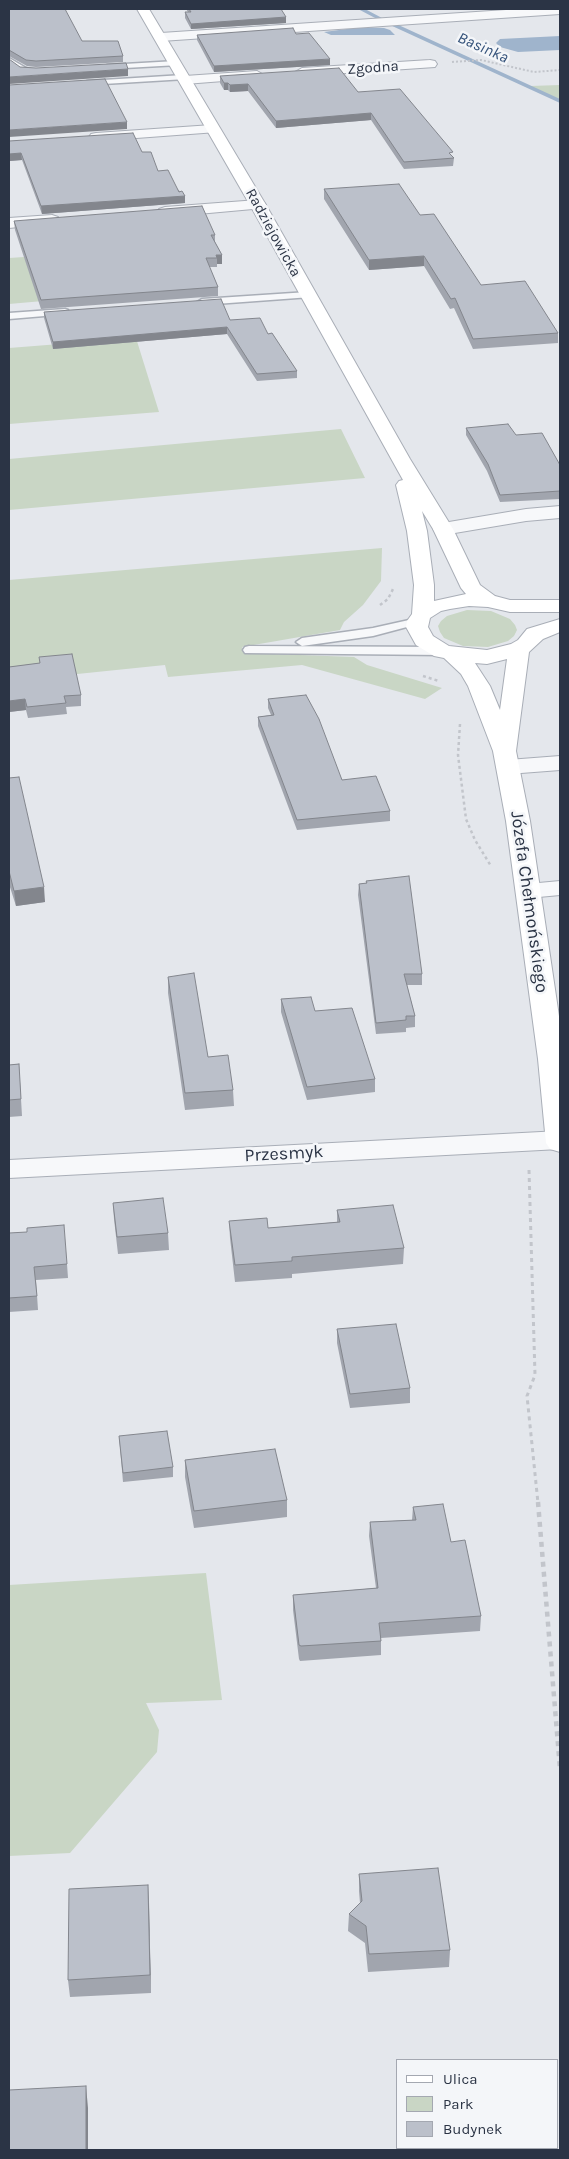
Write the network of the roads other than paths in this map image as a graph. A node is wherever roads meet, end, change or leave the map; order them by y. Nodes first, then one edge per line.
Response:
1 (144, 9) edge
2 (560, 10) edge
3 (161, 37) junction
4 (9, 60) edge
5 (430, 64) road end
6 (95, 68) edge
7 (46, 71) edge
8 (181, 73) junction
9 (286, 73) edge
10 (267, 74) edge
11 (77, 84) edge
12 (212, 129) junction
13 (84, 138) edge
14 (258, 205) junction
15 (154, 213) edge
16 (67, 219) edge
17 (9, 223) edge
18 (308, 295) junction
19 (189, 303) edge
20 (75, 311) edge
21 (9, 316) edge
22 (400, 459) junction
23 (560, 512) edge
24 (444, 529) junction
25 (560, 599) edge
26 (488, 601) junction
27 (510, 606) junction
28 (560, 606) edge
29 (421, 618) junction
30 (560, 625) edge
31 (535, 634) junction
32 (518, 649) junction
33 (447, 652) junction
34 (507, 759) junction
35 (560, 763) edge
36 (560, 888) edge
37 (528, 891) junction
38 (560, 1142) edge
39 (9, 1169) edge

1 - 3 main road, Radziejowicka
2 - 3 street
3 - 8 main road, Radziejowicka
4 - 7 lane
5 - 9 street, Zgodna
6 - 8 lane
8 - 10 street
8 - 11 lane
8 - 12 main road, Radziejowicka
12 - 13 street
12 - 14 main road, Radziejowicka
14 - 15 street
14 - 18 main road, Radziejowicka
16 - 17 street
18 - 19 lane
18 - 22 main road, Radziejowicka
20 - 21 lane
22 - 24 main road, Radziejowicka
22 - 29 main road, Radziejowicka
23 - 24 street
24 - 25 main road
24 - 26 main road, Radziejowicka
26 - 27 main road
26 - 29 main road
27 - 28 main road
27 - 31 main road
29 - 33 main road, Józefa Chełmońskiego
29 - 33 lane
30 - 31 main road
31 - 32 main road
32 - 33 main road
32 - 34 main road, Józefa Chełmońskiego
33 - 34 main road, Józefa Chełmońskiego
34 - 35 street
34 - 37 main road, Józefa Chełmońskiego
36 - 37 street
37 - 38 main road, Józefa Chełmońskiego
38 - 39 street, Przesmyk

